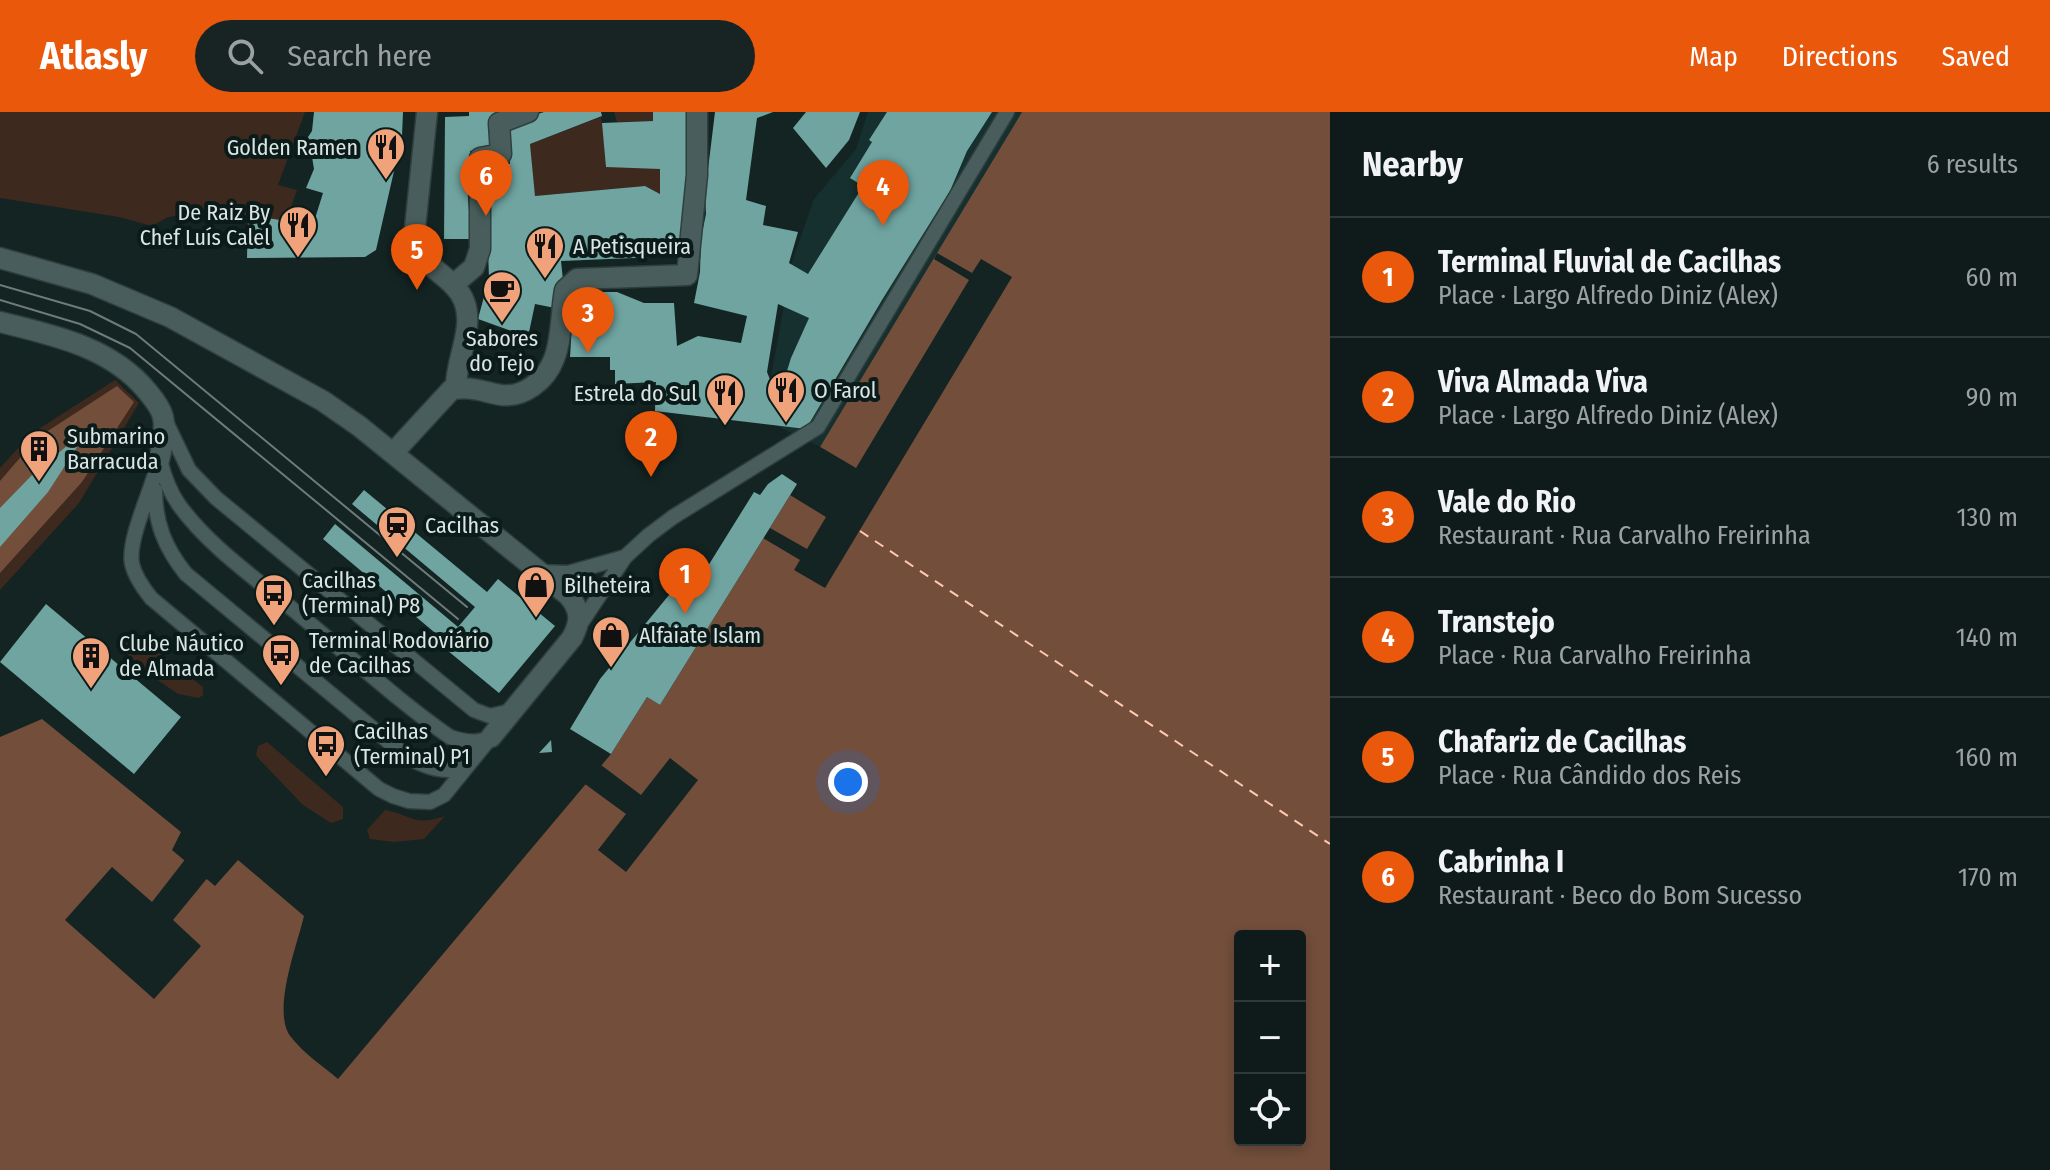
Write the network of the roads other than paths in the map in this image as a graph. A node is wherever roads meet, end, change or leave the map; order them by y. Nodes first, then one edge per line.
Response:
1 (427, 112) edge
2 (528, 112) edge
3 (697, 112) edge
4 (1007, 112) edge
5 (0, 258) edge
6 (453, 285) junction
7 (0, 322) edge
8 (456, 388) junction
9 (163, 417) junction
10 (393, 453) junction
11 (159, 460) junction
12 (155, 481) junction
13 (625, 557) junction
14 (540, 572) junction
15 (579, 626) junction
16 (513, 710) junction
17 (491, 737) junction
18 (466, 768) junction

1 - 6 street
2 - 6 street
3 - 8 street
4 - 13 lane
5 - 10 street
6 - 8 street
7 - 9 street
8 - 10 street
9 - 11 street
9 - 16 lane
10 - 14 street
11 - 12 lane
11 - 17 lane
12 - 18 lane
12 - 18 lane
13 - 14 lane
13 - 15 lane
14 - 15 street
15 - 16 street
16 - 17 street
17 - 18 lane

